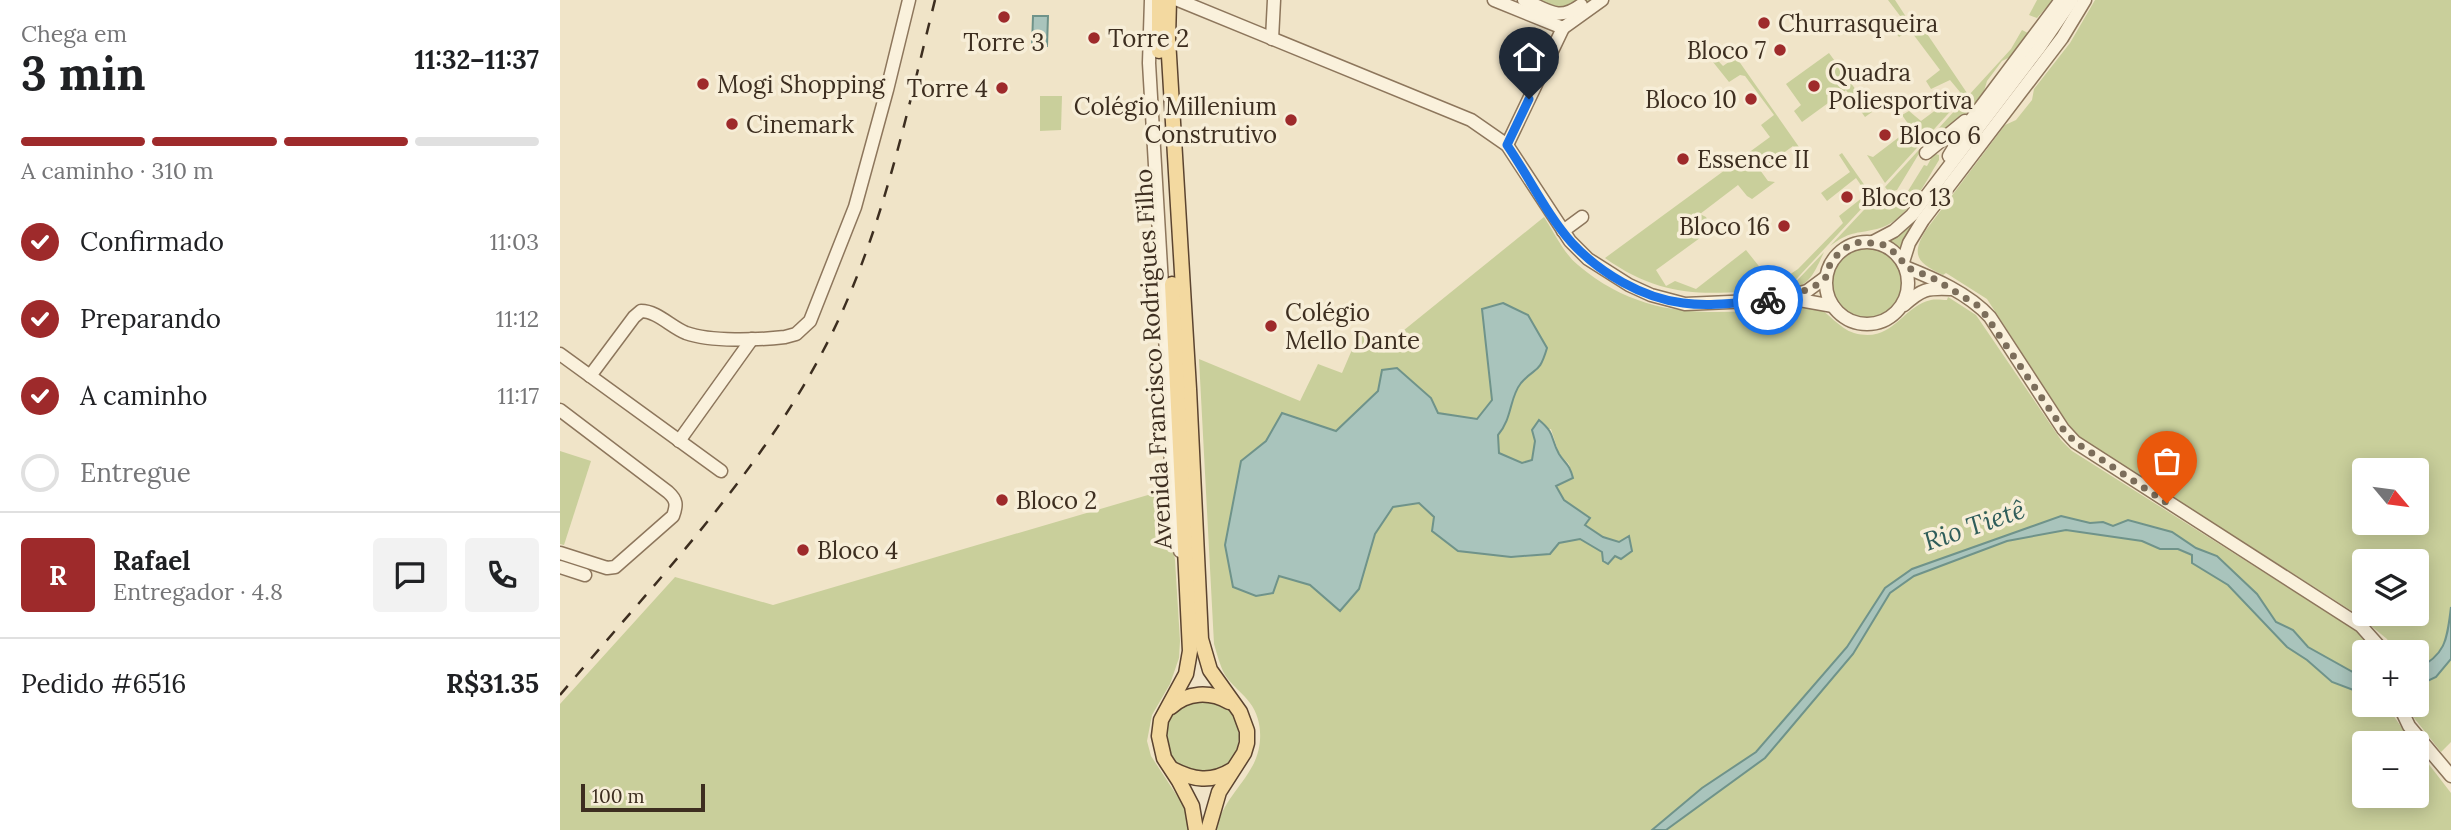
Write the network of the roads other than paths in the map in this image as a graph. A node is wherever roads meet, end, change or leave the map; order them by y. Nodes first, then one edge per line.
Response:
1 (908, 0) edge
2 (1151, 0) edge
3 (1159, 0) edge
4 (1169, 0) edge
5 (1178, 0) edge
6 (1274, 0) edge
7 (1494, 0) edge
8 (1524, 0) edge
9 (1588, 0) edge
10 (1602, 0) edge
11 (2061, 0) edge
12 (2072, 0) edge
13 (2085, 0) edge
14 (1563, 28) junction
15 (1272, 39) junction
16 (1983, 103) junction
17 (1507, 145) junction
18 (1946, 162) junction
19 (1933, 188) junction
20 (1582, 217) dead end
21 (1563, 231) junction
22 (1873, 242) junction
23 (1905, 265) junction
24 (1826, 277) junction
25 (1951, 289) junction
26 (1780, 299) junction
27 (1833, 306) junction
28 (1901, 307) junction
29 (752, 339) junction
30 (560, 354) edge
31 (590, 376) junction
32 (560, 410) edge
33 (679, 441) junction
34 (721, 471) dead end
35 (560, 554) edge
36 (560, 567) edge
37 (585, 575) dead end
38 (1189, 630) junction
39 (2373, 640) edge
40 (1233, 704) junction
41 (1167, 711) junction
42 (2405, 717) edge
43 (1171, 768) junction
44 (1234, 768) junction
45 (2451, 776) edge
46 (1196, 830) edge
47 (1208, 830) edge

1 - 29 street
2 - 38 street
3 - 38 main road, Avenida Francisco Rodrigues Filho
4 - 40 main road, Avenida Francisco Rodrigues Filho
5 - 15 street
6 - 15 street
7 - 14 street
8 - 9 street
10 - 14 street
11 - 16 street
12 - 19 street
13 - 23 street
14 - 17 street
15 - 17 street
16 - 18 street
16 - 18 street
17 - 21 street
18 - 19 street
19 - 22 street
20 - 21 street
21 - 26 street
22 - 23 street
22 - 24 street
23 - 25 street
23 - 28 street
24 - 26 street
24 - 27 street
25 - 28 street
25 - 39 street
26 - 27 street
27 - 28 street
29 - 31 street
29 - 33 street
30 - 31 street
31 - 33 street
32 - 35 street
33 - 34 street
36 - 37 street
38 - 41 main road, Avenida Francisco Rodrigues Filho
40 - 41 main road
40 - 44 main road, Avenida Francisco Rodrigues Filho
41 - 43 main road, Avenida Francisco Rodrigues Filho
42 - 45 street
43 - 44 main road
43 - 46 main road, Avenida Francisco Rodrigues Filho
44 - 47 main road, Avenida Francisco Rodrigues Filho

